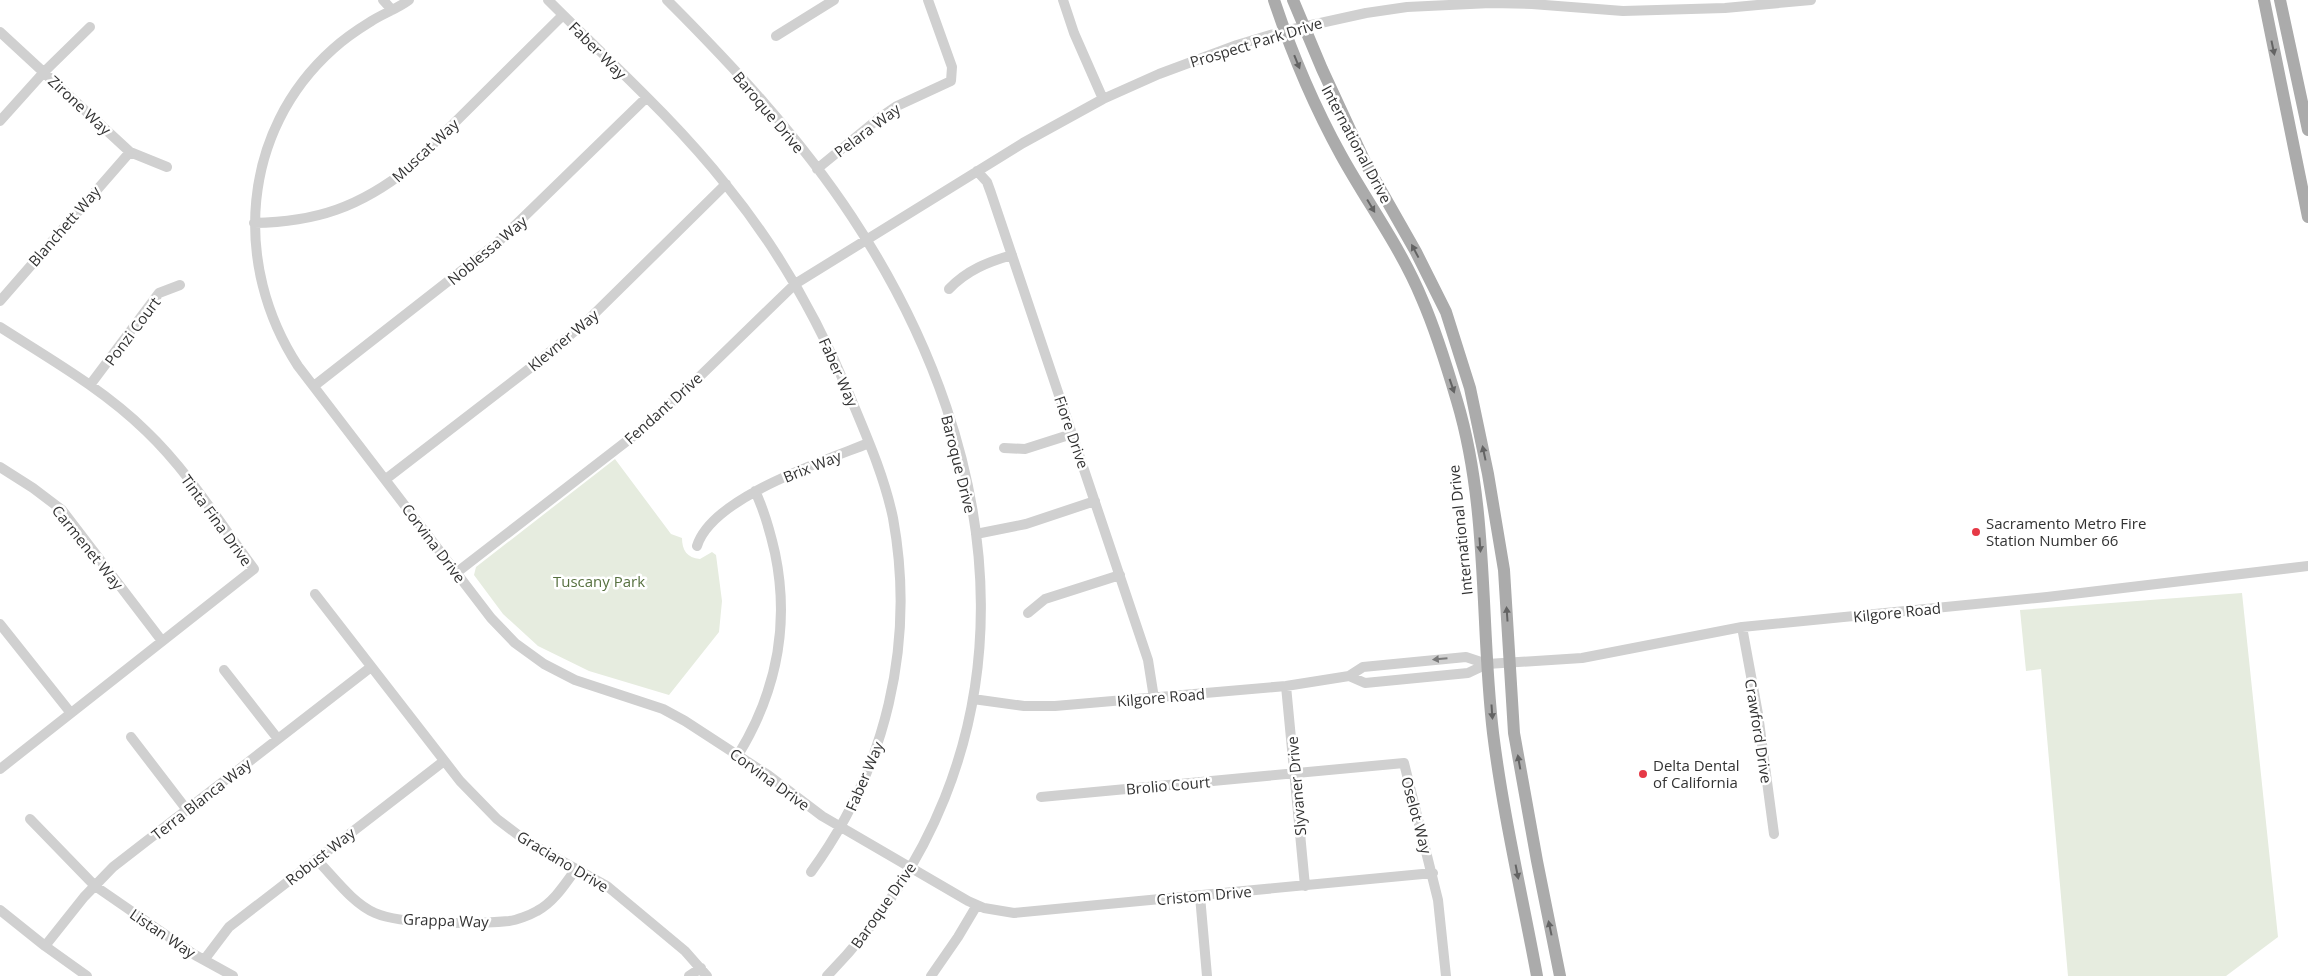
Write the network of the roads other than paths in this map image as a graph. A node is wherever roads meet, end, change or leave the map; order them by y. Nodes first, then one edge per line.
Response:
1 (383, 0) edge
2 (409, 0) edge
3 (548, 0) edge
4 (668, 0) edge
5 (834, 0) edge
6 (928, 0) edge
7 (1063, 0) edge
8 (1274, 0) edge
9 (1293, 0) edge
10 (1811, 0) edge
11 (2264, 0) edge
12 (2280, 0) edge
13 (1560, 3) edge
14 (1575, 3) edge
15 (392, 10) junction
16 (563, 15) junction
17 (1304, 26) junction
18 (90, 27) dead end
19 (1284, 31) junction
20 (0, 32) edge
21 (776, 36) dead end
22 (44, 72) junction
23 (646, 98) junction
24 (1104, 99) junction
25 (0, 121) edge
26 (2308, 130) edge
27 (130, 152) junction
28 (167, 167) dead end
29 (817, 169) junction
30 (977, 171) junction
31 (726, 184) junction
32 (2308, 217) edge
33 (254, 223) junction
34 (866, 240) junction
35 (1012, 254) junction
36 (1409, 271) junction
37 (795, 284) junction
38 (180, 285) dead end
39 (949, 289) dead end
40 (0, 301) edge
41 (0, 327) edge
42 (1438, 343) junction
43 (1458, 348) junction
44 (90, 386) junction
45 (314, 386) junction
46 (1476, 418) junction
47 (1072, 434) junction
48 (869, 443) junction
49 (1004, 448) dead end
50 (0, 467) edge
51 (386, 479) junction
52 (755, 491) junction
53 (1095, 501) junction
54 (976, 534) junction
55 (697, 546) dead end
56 (2308, 566) edge
57 (456, 573) junction
58 (1120, 575) junction
59 (315, 594) dead end
60 (1028, 613) dead end
61 (0, 624) edge
62 (1742, 627) junction
63 (162, 641) junction
64 (1510, 663) junction
65 (1487, 664) junction
66 (371, 667) junction
67 (224, 670) dead end
68 (1349, 676) junction
69 (1286, 686) junction
70 (1154, 698) junction
71 (973, 700) junction
72 (70, 712) junction
73 (131, 736) dead end
74 (278, 739) junction
75 (738, 755) junction
76 (444, 761) junction
77 (0, 769) edge
78 (1294, 773) junction
79 (1041, 797) dead end
80 (187, 810) junction
81 (30, 819) dead end
82 (841, 827) junction
83 (1774, 834) dead end
84 (316, 859) junction
85 (911, 867) junction
86 (576, 869) junction
87 (811, 872) dead end
88 (1433, 872) junction
89 (95, 886) junction
90 (1305, 886) junction
91 (1200, 896) junction
92 (977, 905) junction
93 (0, 910) edge
94 (45, 946) junction
95 (204, 960) junction
96 (704, 972) edge
97 (87, 976) edge
98 (233, 976) edge
99 (689, 976) edge
100 (827, 976) edge
101 (931, 976) edge
102 (1207, 976) edge
103 (1446, 976) edge
104 (1537, 976) edge
105 (1560, 976) edge

1 - 15 street
2 - 15 street, Corvina Drive
3 - 16 street, Faber Way
4 - 29 street, Baroque Drive
5 - 21 street
6 - 29 street, Pelara Way
7 - 24 street
8 - 19 main road, International Drive
9 - 17 main road, International Drive
10 - 14 street, Prospect Park Drive
11 -> 32 main road
12 - 26 main road
13 - 14 street, Prospect Park Drive
13 - 17 street, Prospect Park Drive
15 - 33 street, Corvina Drive
16 - 23 street, Faber Way
16 - 33 street, Muscat Way
17 - 19 street, Prospect Park Drive
43 -> 17 main road, International Drive
18 - 22 street
19 - 24 street, Prospect Park Drive
19 -> 36 main road, International Drive
20 - 22 street, Zirone Way
22 - 25 street
22 - 27 street, Zirone Way
23 - 31 street, Faber Way
23 - 45 street, Noblessa Way
24 - 30 street, Prospect Park Drive
27 - 28 street, Zirone Way
27 - 40 street, Blanchett Way
29 - 34 street, Baroque Drive
30 - 34 street, Prospect Park Drive
30 - 35 street, Fiore Drive
31 - 37 street, Faber Way
31 - 51 street, Klevner Way
33 - 45 street, Corvina Drive
34 - 37 street, Fendant Drive
34 - 54 street, Baroque Drive
35 - 39 street
35 - 47 street, Fiore Drive
36 - 42 main road, International Drive
36 - 43 main road
37 - 48 street, Faber Way
37 - 57 street, Fendant Drive
38 - 44 street, Ponzi Court
41 - 44 street, Tinta Fina Drive
42 - 46 main road
42 -> 65 main road, International Drive
43 - 46 main road, International Drive
44 - 63 street, Tinta Fina Drive
45 - 51 street, Corvina Drive
64 -> 46 main road, International Drive
47 - 49 street
47 - 53 street, Fiore Drive
48 - 52 street, Brix Way
48 - 82 street, Faber Way
50 - 63 street, Carmenet Way
51 - 57 street, Corvina Drive
52 - 55 street, Brix Way
52 - 75 street
53 - 54 street
53 - 58 street, Fiore Drive
54 - 71 street, Baroque Drive
56 - 62 street, Kilgore Road
57 - 75 street, Corvina Drive
58 - 60 street
58 - 70 street, Fiore Drive
59 - 66 street, Graciano Drive
61 - 72 street
62 - 64 street, Kilgore Road
62 - 83 street, Crawford Drive
63 - 72 street, Tinta Fina Drive
64 - 65 street, Kilgore Road
105 -> 64 main road, International Drive
65 - 68 street, Kilgore Road
65 -> 68 street, Kilgore Road
65 -> 104 main road, International Drive
66 - 74 street, Terra Blanca Way
66 - 76 street, Graciano Drive
67 - 74 street
68 - 69 street, Kilgore Road
69 - 70 street, Kilgore Road
69 - 78 street, Slyvaner Drive
70 - 71 street, Kilgore Road
71 - 85 street, Baroque Drive
72 - 77 street, Tinta Fina Drive
73 - 80 street
74 - 80 street, Terra Blanca Way
75 - 82 street, Corvina Drive
76 - 84 street, Robust Way
76 - 86 street, Graciano Drive
78 - 79 street, Brolio Court
78 - 88 street, Oselot Way
78 - 90 street, Slyvaner Drive
80 - 89 street, Terra Blanca Way
81 - 89 street, Listan Way
82 - 85 street, Corvina Drive
82 - 87 street, Faber Way
84 - 86 street, Grappa Way
84 - 95 street, Robust Way
85 - 92 street, Corvina Drive
85 - 100 street, Baroque Drive
86 - 96 street, Graciano Drive
88 - 90 street, Cristom Drive
88 - 103 street, Oselot Way
89 - 94 street, Terra Blanca Way
89 - 95 street, Listan Way
90 - 91 street, Cristom Drive
91 - 92 street, Cristom Drive
91 - 102 street
92 - 101 street
93 - 94 street
94 - 97 street
95 - 98 street, Listan Way
96 - 99 street

